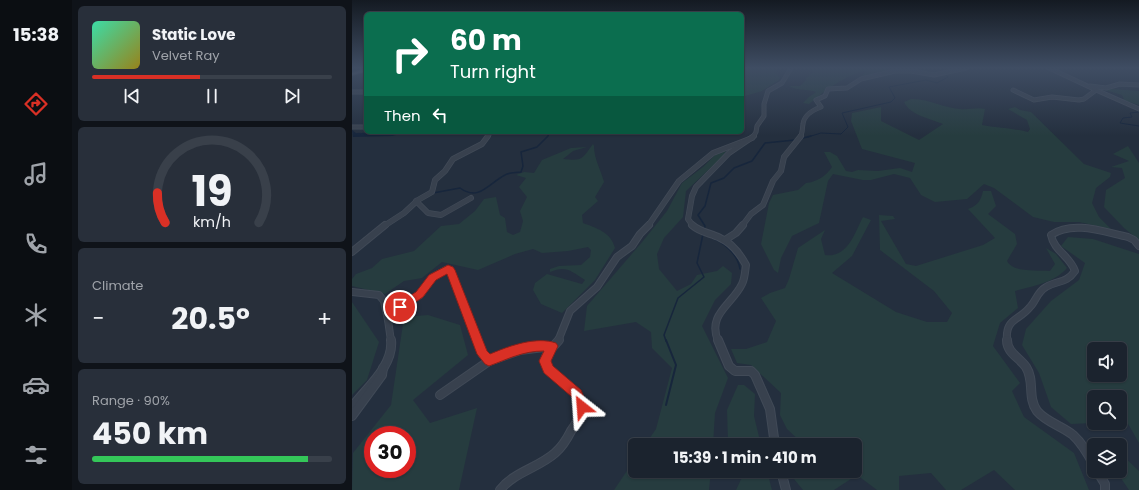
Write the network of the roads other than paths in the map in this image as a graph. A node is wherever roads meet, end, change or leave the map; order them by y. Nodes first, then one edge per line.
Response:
1 (768, 91) edge
2 (827, 91) edge
3 (1015, 91) edge
4 (1095, 91) edge
5 (1098, 91) edge
6 (352, 92) edge
7 (364, 92) edge
8 (1139, 110) edge
9 (352, 127) edge
10 (364, 127) edge
11 (490, 134) edge
12 (752, 138) junction
13 (471, 198) dead end
14 (416, 202) junction
15 (725, 240) junction
16 (1139, 246) edge
17 (352, 252) edge
18 (352, 292) edge
19 (388, 320) junction
20 (552, 346) junction
21 (489, 361) junction
22 (383, 367) junction
23 (440, 395) dead end
24 (352, 407) edge
25 (352, 416) edge
26 (774, 438) edge
27 (1087, 453) edge
28 (783, 478) edge
29 (1101, 478) edge
30 (500, 490) edge
31 (786, 490) edge
32 (1105, 490) edge

1 - 12 street
2 - 15 street
3 - 4 street
5 - 8 street
6 - 7 street
9 - 10 street
11 - 14 street
12 - 15 street
12 - 20 street
13 - 14 street
14 - 17 street
15 - 26 street
16 - 27 street
18 - 19 street
19 - 21 street
19 - 22 street
20 - 21 street
20 - 30 street
21 - 23 street
22 - 24 street
22 - 25 street
28 - 31 street
29 - 32 street

